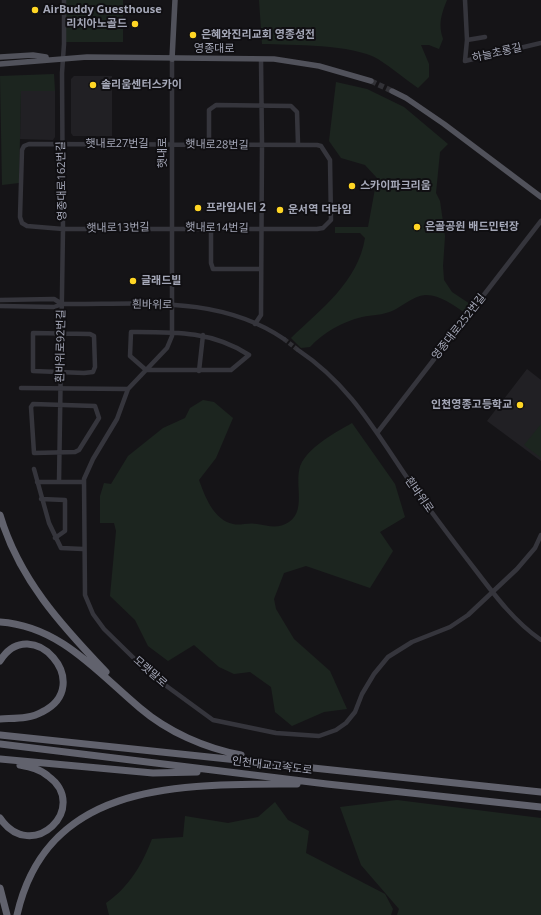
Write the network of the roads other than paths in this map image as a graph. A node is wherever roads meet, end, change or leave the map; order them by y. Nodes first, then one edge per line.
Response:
1 (64, 0) edge
2 (175, 0) edge
3 (465, 0) edge
4 (485, 36) dead end
5 (467, 40) junction
6 (541, 43) edge
7 (0, 58) edge
8 (54, 58) junction
9 (63, 58) junction
10 (172, 59) junction
11 (261, 59) junction
12 (0, 64) edge
13 (371, 81) tunnel mouth
14 (392, 91) tunnel mouth
15 (262, 104) junction
16 (62, 144) junction
17 (172, 144) junction
18 (209, 144) junction
19 (298, 144) junction
20 (262, 145) junction
21 (541, 197) edge
22 (541, 221) edge
23 (173, 228) junction
24 (63, 229) junction
25 (211, 229) junction
26 (261, 229) junction
27 (261, 269) junction
28 (0, 300) edge
29 (62, 304) junction
30 (173, 305) junction
31 (0, 306) edge
32 (255, 324) junction
33 (172, 332) junction
34 (62, 333) junction
35 (203, 335) junction
36 (284, 340) tunnel mouth
37 (298, 350) tunnel mouth
38 (146, 370) junction
39 (199, 371) junction
40 (61, 373) junction
41 (21, 388) dead end
42 (60, 389) junction
43 (128, 389) junction
44 (61, 405) junction
45 (377, 433) junction
46 (59, 453) junction
47 (34, 470) dead end
48 (37, 482) junction
49 (59, 482) junction
50 (84, 482) junction
51 (41, 499) junction
52 (0, 516) edge
53 (541, 535) edge
54 (55, 538) junction
55 (83, 549) junction
56 (493, 592) junction
57 (0, 622) edge
58 (541, 640) edge
59 (0, 661) edge
60 (0, 719) edge
61 (164, 724) junction
62 (0, 735) edge
63 (0, 744) edge
64 (0, 759) edge
65 (282, 764) junction
66 (219, 771) junction
67 (327, 784) junction
68 (541, 792) edge
69 (541, 807) edge
70 (0, 818) edge
71 (0, 888) edge
72 (7, 915) edge
73 (17, 915) edge

1 - 9 street, 영종대로162번길
2 - 10 main road, 햇내로
3 - 5 street, 하늘초롱길
4 - 5 street
5 - 6 street, 하늘초롱길
7 - 8 main road, 영종대로
8 - 9 main road, 영종대로
8 - 12 main road, 영종대로
9 - 10 main road, 영종대로
9 - 16 street, 영종대로162번길
10 - 11 main road, 영종대로
10 - 17 street, 햇내로
11 - 13 main road, 영종대로
11 - 15 street
14 - 21 main road
15 - 18 street
15 - 19 street
15 - 20 street
16 - 17 street, 햇내로27번길
16 - 24 street, 영종대로162번길
16 - 24 street, 햇내로27번길
17 - 18 street, 햇내로28번길
17 - 23 street, 햇내로
18 - 20 street, 햇내로28번길
19 - 20 street, 햇내로28번길
19 - 26 street, 햇내로14번길
20 - 26 street
22 - 45 street, 영종대로252번길
23 - 24 street, 햇내로13번길
23 - 25 street, 햇내로14번길
23 - 30 street, 햇내로
24 - 29 street, 영종대로162번길
25 - 26 street, 햇내로14번길
25 - 27 street
26 - 27 street
27 - 32 street
28 - 29 street, 흰바위로
29 - 30 street, 흰바위로
29 - 31 street, 흰바위로
29 - 34 street, 흰바위로92번길
30 - 32 street, 흰바위로
30 - 33 street, 모랫말로
32 - 36 street, 흰바위로
33 - 35 street
33 - 38 street, 모랫말로
33 - 38 street
34 - 40 street, 흰바위로92번길
34 - 40 street
34 - 40 street
35 - 39 street
35 - 39 street
37 - 45 street, 흰바위로
38 - 39 street
38 - 43 street, 모랫말로
40 - 42 street, 흰바위로92번길
41 - 42 street
42 - 43 street
42 - 44 street, 흰바위로92번길
43 - 50 street, 모랫말로
44 - 46 street, 흰바위로92번길
44 - 46 street
44 - 46 street
45 - 56 street, 흰바위로
46 - 49 street, 흰바위로92번길
47 - 48 street
48 - 49 street
48 - 51 street
49 - 50 street
50 - 55 street, 모랫말로
51 - 54 street
51 - 54 street
52 - 61 highway
53 - 56 street, 모랫말로
54 - 55 street
55 - 56 street, 모랫말로
56 - 58 street, 흰바위로
57 - 61 highway
59 - 60 highway
61 - 65 highway
62 - 65 highway, 인천대교고속도로
63 - 66 highway, 인천대교고속도로
64 - 66 highway
64 - 70 highway
65 - 68 highway, 인천대교고속도로
66 - 67 highway, 인천대교고속도로
67 - 69 highway, 인천대교고속도로
67 - 73 highway
71 - 72 highway

